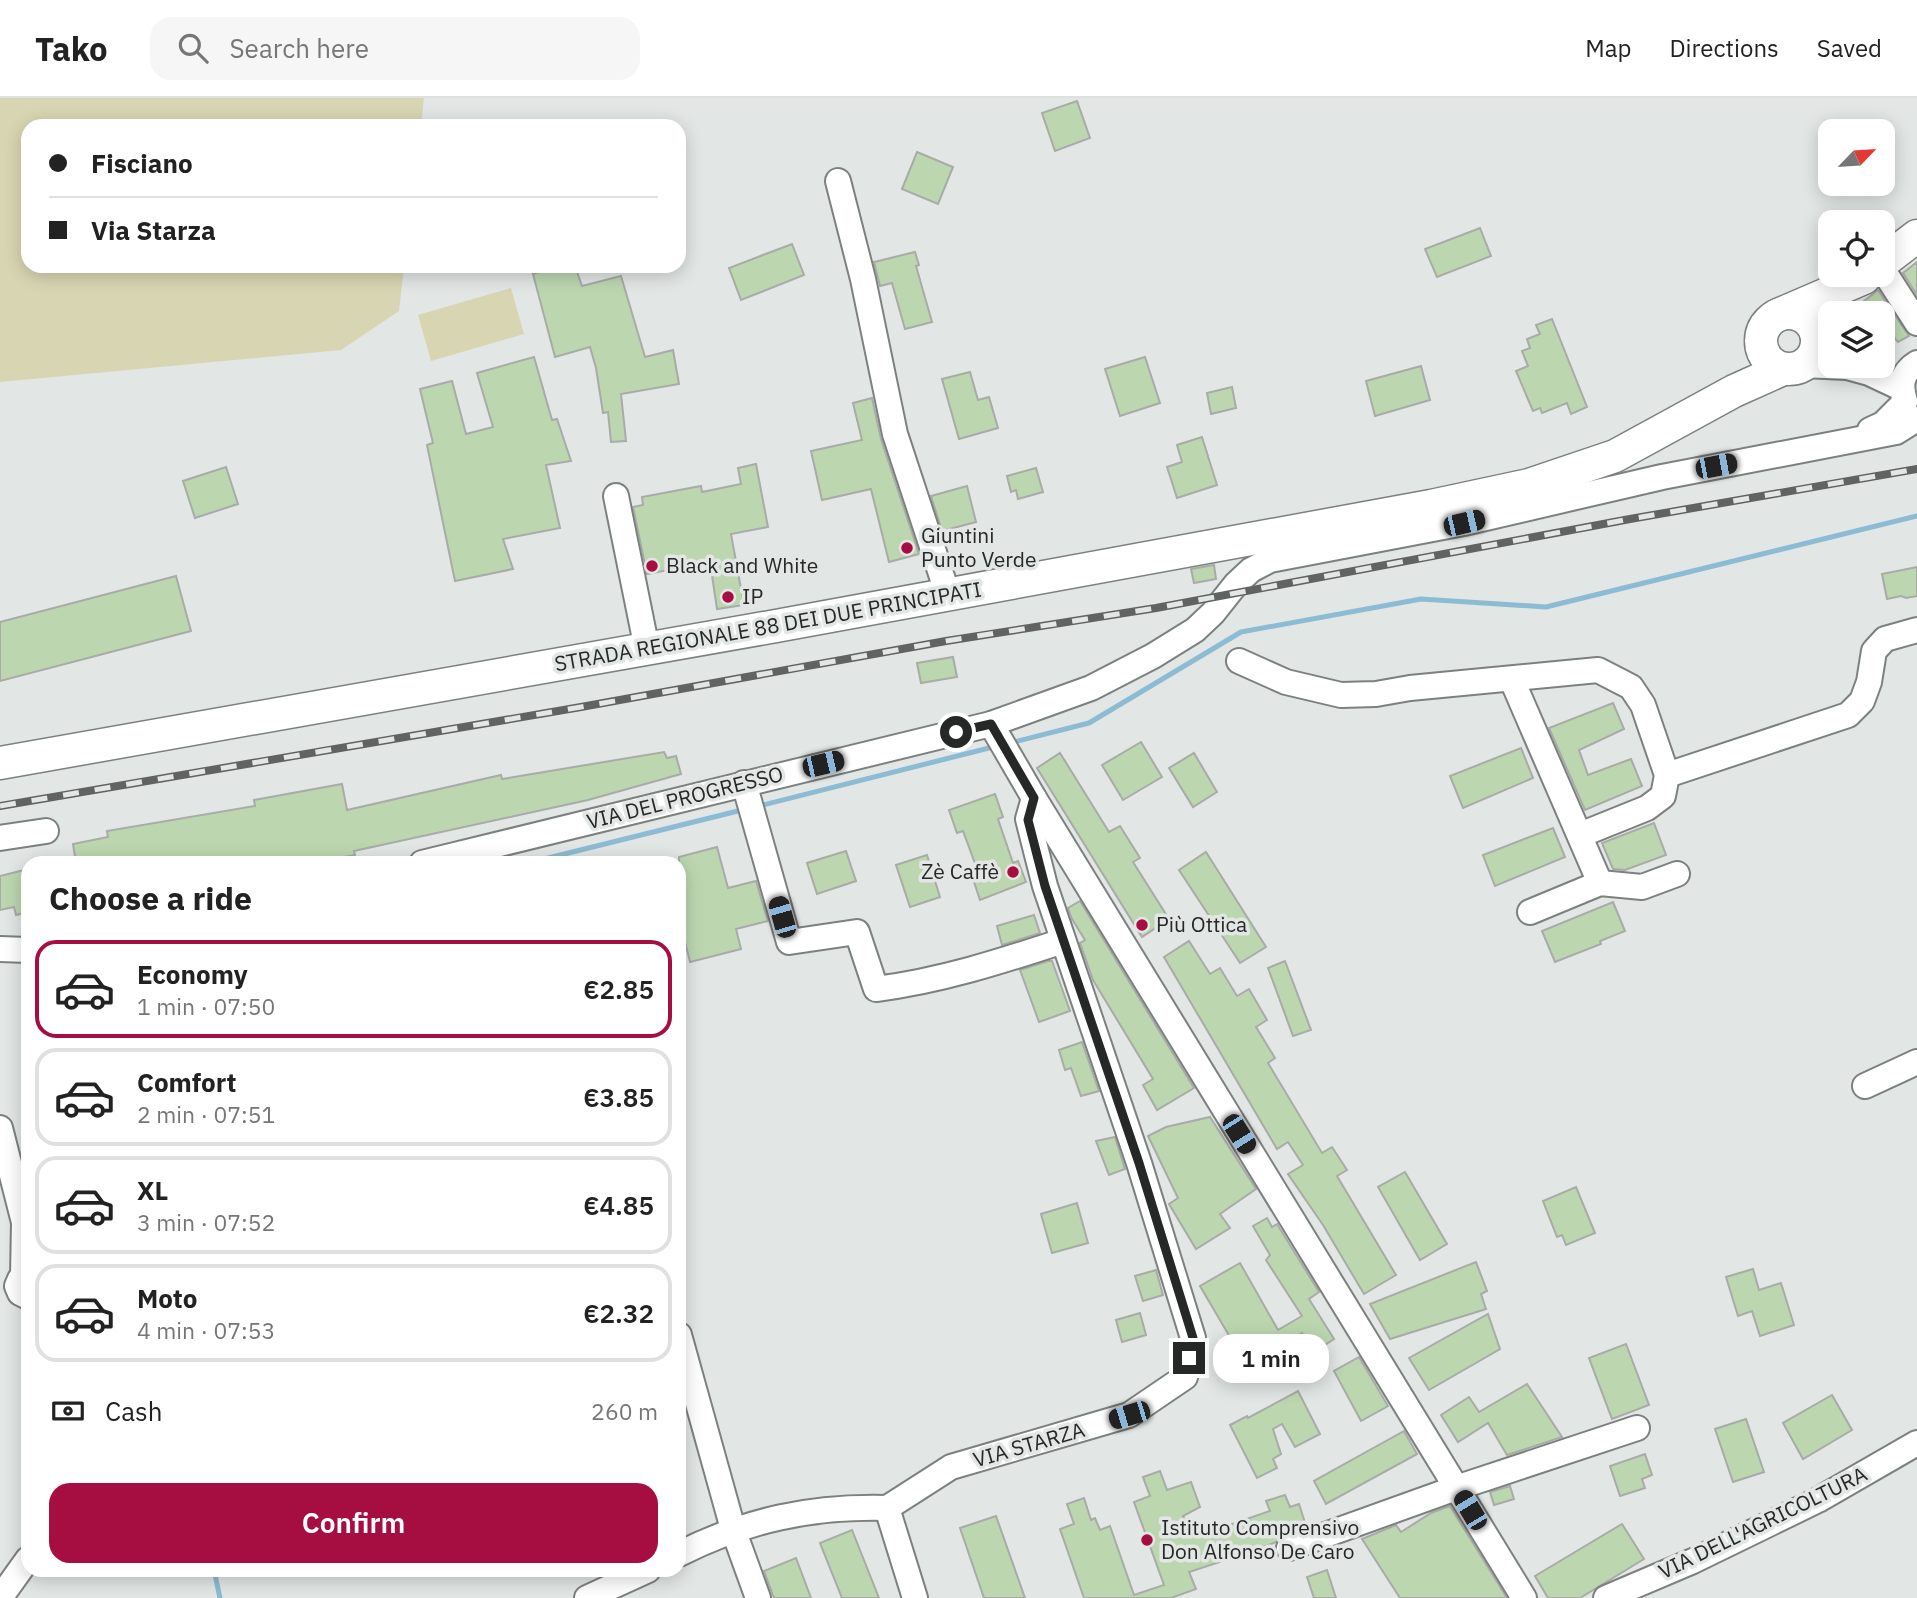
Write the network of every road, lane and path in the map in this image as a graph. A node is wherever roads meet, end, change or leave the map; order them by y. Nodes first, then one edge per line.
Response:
1 (838, 181) dead end
2 (1917, 236) edge
3 (1895, 254) edge
4 (1844, 287) edge
5 (1857, 287) edge
6 (1887, 287) edge
7 (1842, 301) edge
8 (1917, 323) edge
9 (1770, 326) junction
10 (1818, 339) edge
11 (1818, 359) edge
12 (1818, 361) edge
13 (1876, 378) edge
14 (1911, 392) edge
15 (1688, 416) junction
16 (615, 496) dead end
17 (948, 595) junction
18 (1917, 630) edge
19 (647, 649) junction
20 (1238, 661) dead end
21 (1513, 680) junction
22 (999, 738) junction
23 (0, 763) edge
24 (1667, 775) junction
25 (1034, 798) junction
26 (748, 800) junction
27 (46, 831) dead end
28 (1580, 835) junction
29 (0, 838) edge
30 (458, 856) edge
31 (1677, 874) dead end
32 (1600, 883) junction
33 (1530, 912) dead end
34 (1063, 941) junction
35 (0, 949) edge
36 (21, 950) edge
37 (1917, 1062) edge
38 (1865, 1086) dead end
39 (0, 1128) edge
40 (21, 1210) edge
41 (21, 1273) edge
42 (19, 1290) edge
43 (686, 1360) edge
44 (1637, 1428) dead end
45 (1917, 1443) edge
46 (1456, 1488) junction
47 (887, 1508) junction
48 (733, 1529) junction
49 (1289, 1548) dead end
50 (686, 1551) edge
51 (21, 1569) edge
52 (633, 1577) edge
53 (3, 1594) edge
54 (587, 1598) edge
55 (758, 1598) edge
56 (915, 1598) edge
57 (1524, 1598) edge
58 (1606, 1598) edge

1 - 17 street
2 - 3 main road, STRADA REGIONALE 88 DEI DUE PRINCIPATI
4 - 9 main road, STRADA REGIONALE 88 DEI DUE PRINCIPATI
5 - 7 main road, STRADA REGIONALE 88 DEI DUE PRINCIPATI
6 - 8 street
9 - 10 main road
9 - 11 main road
9 - 15 main road, STRADA REGIONALE 88 DEI DUE PRINCIPATI
12 - 15 main road, STRADA REGIONALE 88 DEI DUE PRINCIPATI
13 - 14 street
14 - 22 street, VIA DEL PROGRESSO
15 - 17 main road, STRADA REGIONALE 88 DEI DUE PRINCIPATI
16 - 19 street
17 - 19 main road, STRADA REGIONALE 88 DEI DUE PRINCIPATI
18 - 24 street
19 - 23 main road, STRADA REGIONALE 88 DEI DUE PRINCIPATI
20 - 21 street
21 - 24 street
21 - 28 street
22 - 25 street
22 - 26 street, VIA DEL PROGRESSO
24 - 28 street
25 - 34 street, VIA STARZA
25 - 46 street
26 - 30 street, VIA DEL PROGRESSO
26 - 34 street
27 - 29 street
28 - 32 street
31 - 32 street
32 - 33 street
34 - 47 street, VIA STARZA
35 - 36 street
37 - 38 street
39 - 40 street
41 - 42 street
43 - 48 street
44 - 46 street
45 - 58 street, VIA DELL'AGRICOLTURA
46 - 49 street
46 - 57 street
47 - 48 street
47 - 56 street
48 - 50 street
48 - 55 street
51 - 53 street
52 - 54 street

